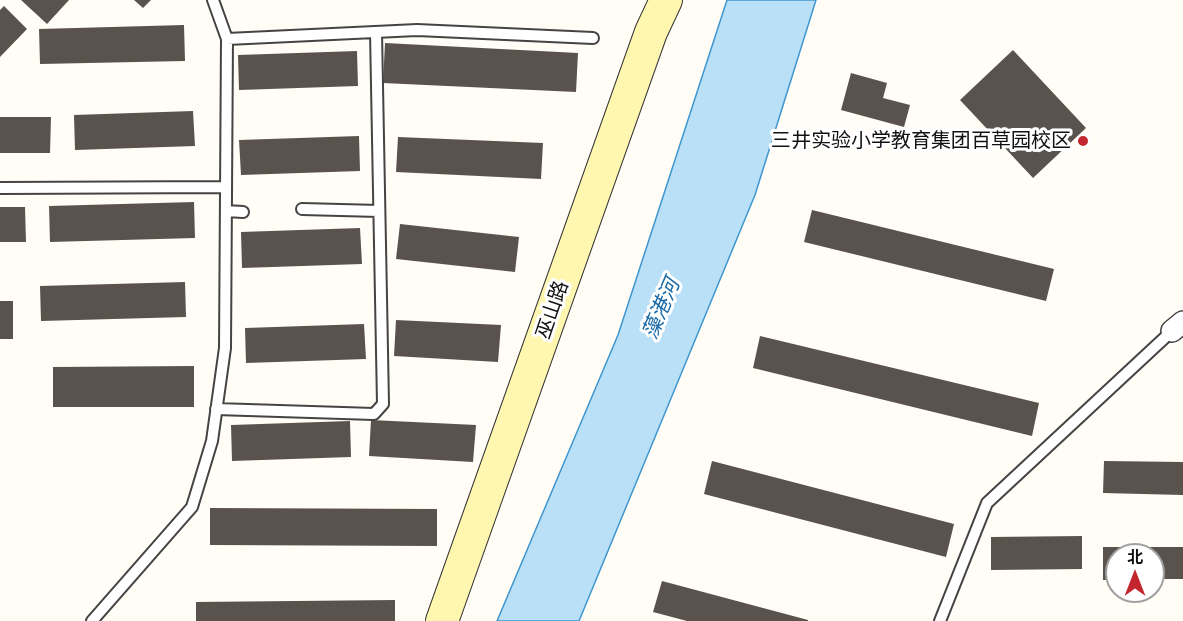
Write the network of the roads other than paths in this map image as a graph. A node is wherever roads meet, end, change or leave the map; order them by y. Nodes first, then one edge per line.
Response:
1 (213, 0) edge
2 (666, 0) edge
3 (376, 32) junction
4 (593, 38) dead end
5 (226, 39) junction
6 (226, 187) junction
7 (0, 188) edge
8 (302, 209) dead end
9 (226, 211) junction
10 (379, 211) junction
11 (243, 212) dead end
12 (1178, 326) edge
13 (216, 409) junction
14 (92, 621) edge
15 (442, 621) edge
16 (940, 621) edge

1 - 5 lane
2 - 15 street, 巫山路
3 - 4 lane
3 - 5 lane
3 - 10 lane
5 - 6 lane
6 - 7 lane
6 - 9 lane
8 - 10 lane
9 - 11 lane
9 - 13 lane
10 - 13 lane
12 - 16 lane
13 - 14 lane

